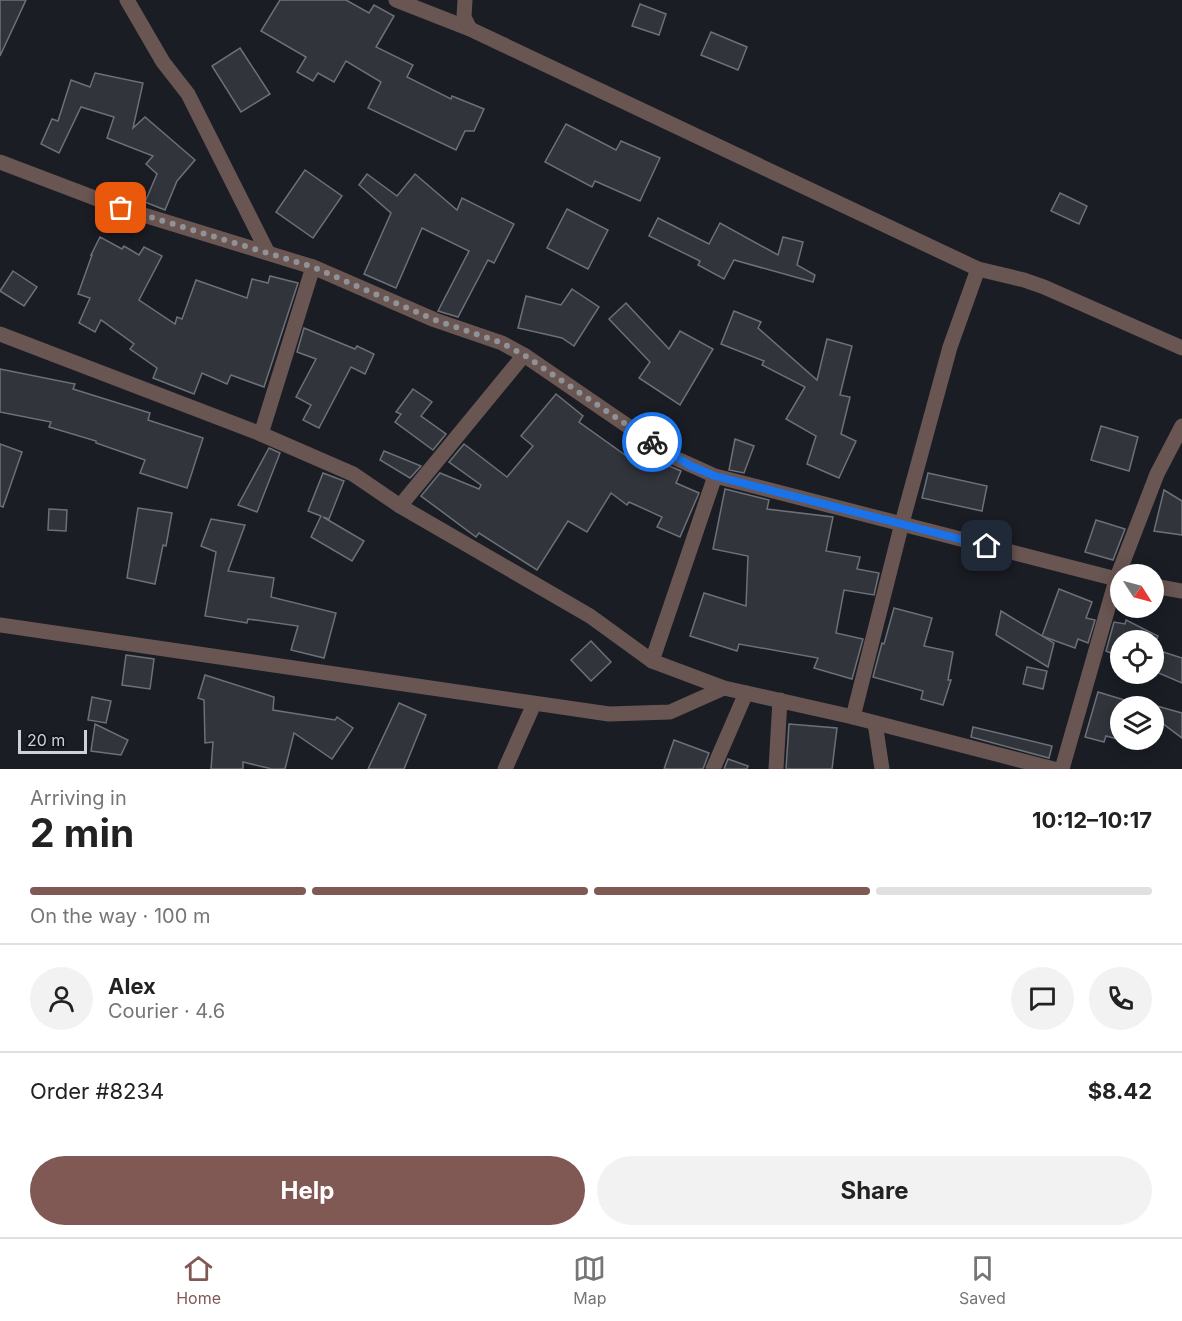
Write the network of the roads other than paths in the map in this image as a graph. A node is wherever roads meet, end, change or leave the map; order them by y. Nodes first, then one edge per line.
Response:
1 (127, 0) edge
2 (396, 0) edge
3 (465, 0) edge
4 (470, 29) junction
5 (0, 162) edge
6 (268, 253) junction
7 (313, 267) junction
8 (978, 269) junction
9 (0, 334) edge
10 (1182, 348) edge
11 (524, 355) junction
12 (1182, 426) edge
13 (261, 434) junction
14 (715, 476) junction
15 (400, 506) junction
16 (902, 523) junction
17 (1124, 564) edge
18 (1110, 578) edge
19 (1164, 588) edge
20 (1182, 591) edge
21 (1110, 607) edge
22 (0, 625) edge
23 (652, 660) junction
24 (724, 688) junction
25 (746, 693) junction
26 (780, 700) junction
27 (534, 704) junction
28 (853, 717) junction
29 (875, 723) junction
30 (505, 769) edge
31 (713, 769) edge
32 (776, 769) edge
33 (882, 769) edge
34 (1054, 769) edge
35 (1062, 769) edge

1 - 6 street
2 - 4 street
3 - 4 street
4 - 8 street
5 - 6 street
6 - 7 street
7 - 11 street
7 - 13 street
8 - 10 street
8 - 16 street
9 - 13 street
11 - 14 street
11 - 15 street
12 - 17 street
13 - 15 street
14 - 16 street
14 - 23 street
15 - 23 street
16 - 18 street
16 - 28 street
19 - 20 street
21 - 35 street
22 - 27 street
23 - 24 street
24 - 25 street
24 - 27 street
25 - 26 street
25 - 31 street
26 - 28 street
26 - 32 street
27 - 30 street
28 - 29 street
29 - 33 street
29 - 34 street

